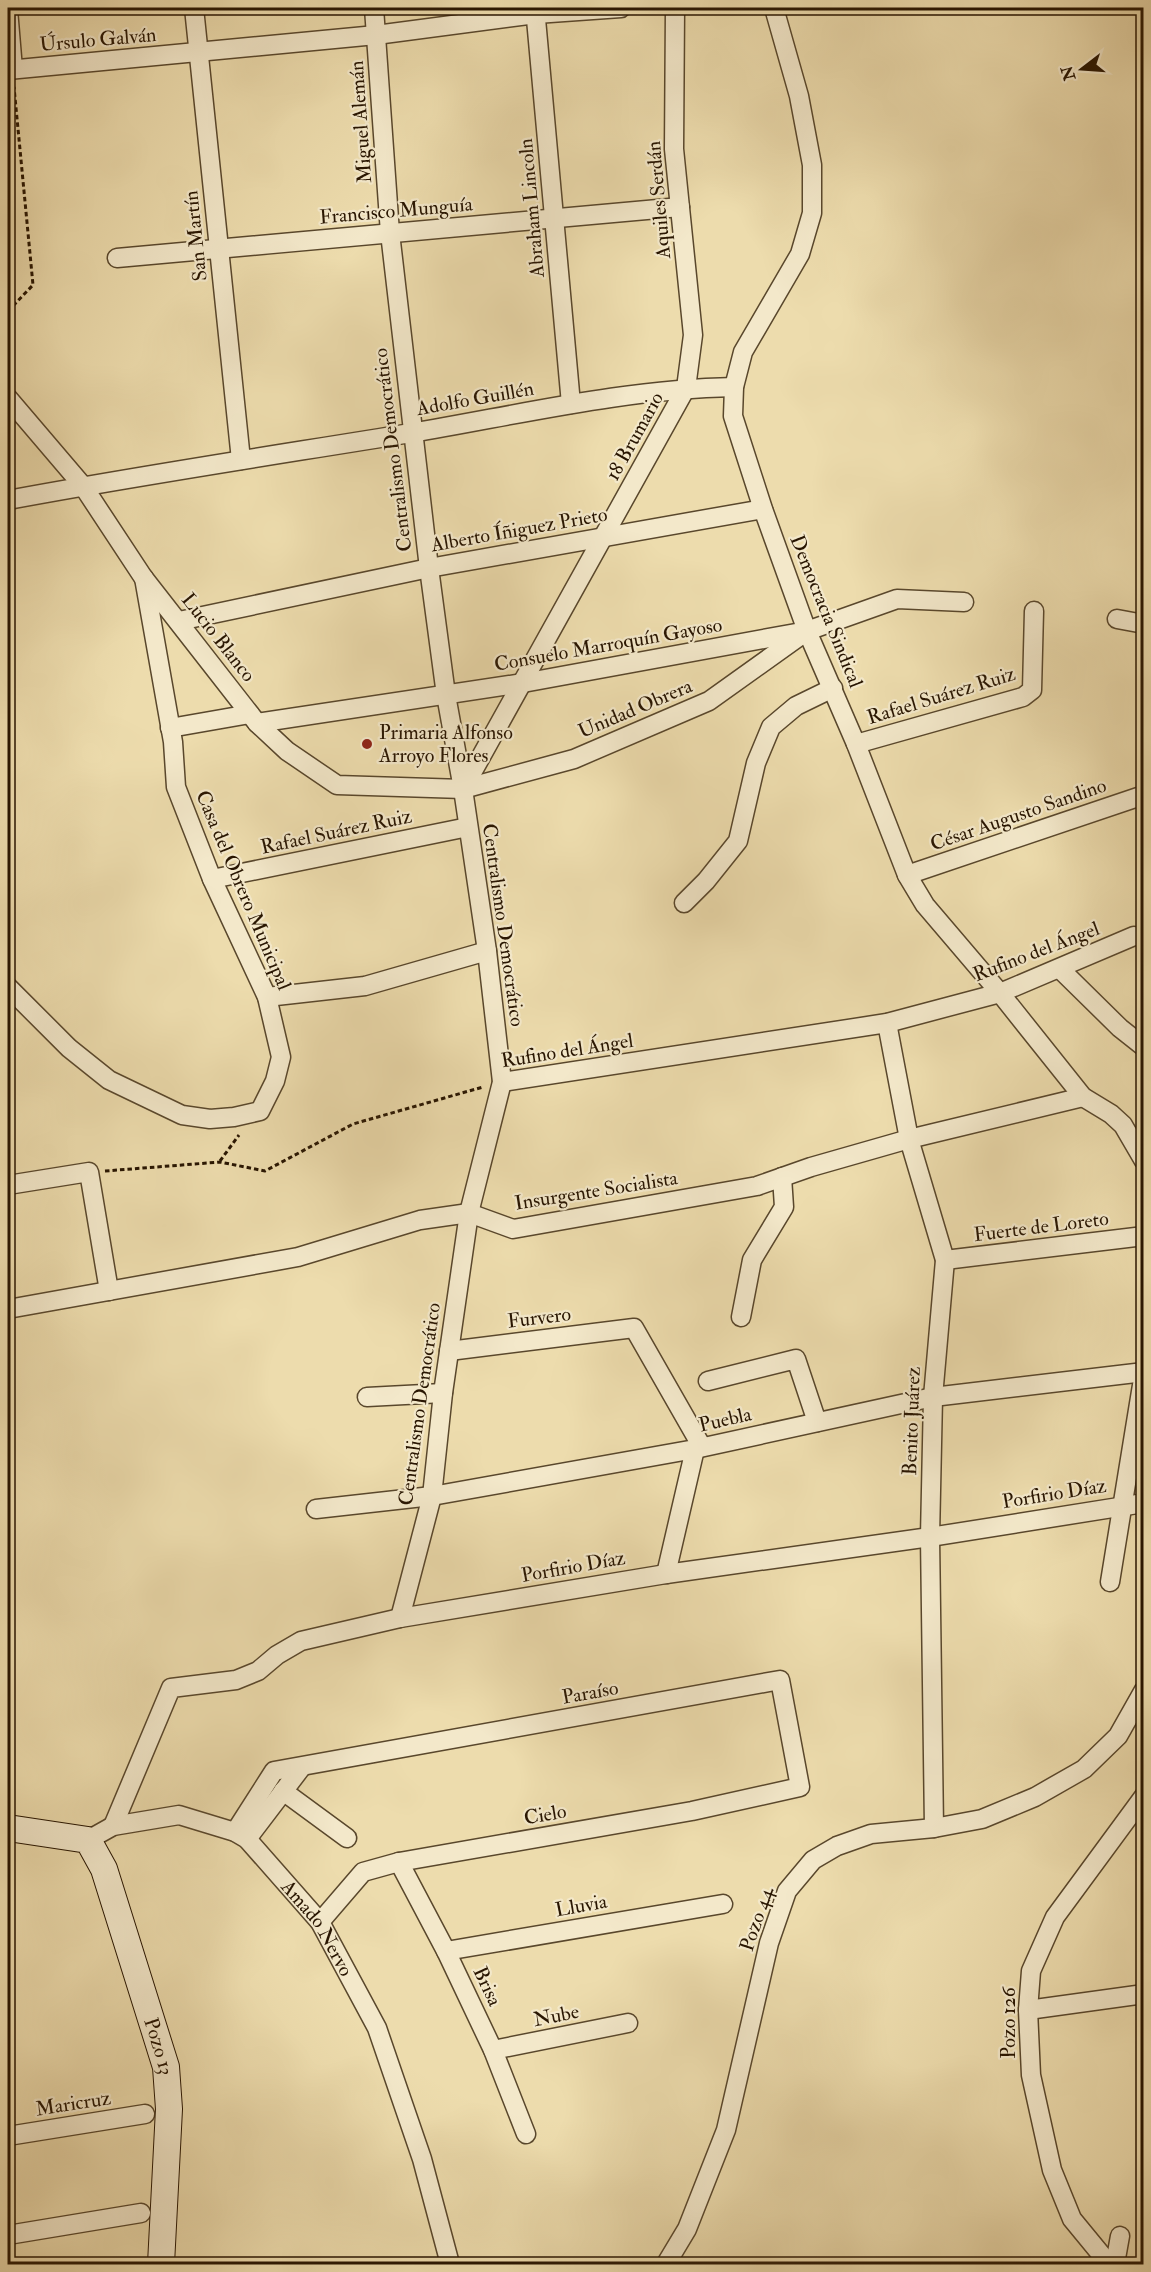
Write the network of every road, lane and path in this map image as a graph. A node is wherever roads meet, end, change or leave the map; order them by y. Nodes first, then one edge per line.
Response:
1 (194, 8) edge
2 (374, 8) edge
3 (621, 8) edge
4 (675, 8) edge
5 (774, 8) edge
6 (8, 9) edge
7 (536, 11) edge
8 (376, 35) junction
9 (198, 53) junction
10 (10, 69) edge
11 (680, 207) junction
12 (555, 218) junction
13 (390, 233) junction
14 (219, 249) junction
15 (117, 258) dead end
16 (8, 311) edge
17 (734, 387) junction
18 (687, 388) junction
19 (8, 398) edge
20 (571, 404) junction
21 (413, 432) junction
22 (241, 460) junction
23 (83, 486) junction
24 (8, 500) edge
25 (763, 509) junction
26 (603, 537) junction
27 (429, 568) junction
28 (143, 577) junction
29 (963, 602) dead end
30 (1034, 611) dead end
31 (1117, 619) dead end
32 (179, 621) junction
33 (1143, 624) edge
34 (807, 631) junction
35 (523, 682) junction
36 (833, 688) junction
37 (446, 694) junction
38 (254, 719) junction
39 (170, 728) junction
40 (856, 744) junction
41 (463, 789) junction
42 (1143, 795) edge
43 (468, 827) junction
44 (907, 875) junction
45 (212, 879) junction
46 (684, 903) dead end
47 (1134, 936) dead end
48 (487, 951) junction
49 (1060, 969) junction
50 (8, 987) edge
51 (1000, 993) junction
52 (267, 997) junction
53 (887, 1023) junction
54 (1143, 1047) edge
55 (502, 1082) junction
56 (1083, 1097) junction
57 (1123, 1125) junction
58 (1143, 1135) edge
59 (909, 1139) junction
60 (1143, 1161) edge
61 (89, 1172) junction
62 (782, 1178) junction
63 (8, 1185) edge
64 (469, 1213) junction
65 (1143, 1236) edge
66 (945, 1260) junction
67 (109, 1291) junction
68 (8, 1309) edge
69 (741, 1317) dead end
70 (449, 1351) junction
71 (1143, 1372) edge
72 (708, 1381) dead end
73 (443, 1393) junction
74 (367, 1397) dead end
75 (933, 1397) junction
76 (817, 1422) junction
77 (698, 1448) junction
78 (432, 1496) junction
79 (1143, 1503) edge
80 (1123, 1505) junction
81 (316, 1509) dead end
82 (930, 1537) junction
83 (666, 1574) junction
84 (1110, 1582) dead end
85 (400, 1618) junction
86 (1143, 1690) edge
87 (301, 1767) junction
88 (800, 1787) joint
89 (283, 1791) junction
90 (1141, 1804) edge
91 (112, 1826) junction
92 (8, 1828) edge
93 (934, 1828) junction
94 (241, 1836) junction
95 (348, 1838) dead end
96 (88, 1840) junction
97 (399, 1862) junction
98 (723, 1904) dead end
99 (320, 1922) junction
100 (446, 1951) junction
101 (1143, 1994) edge
102 (1028, 2010) junction
103 (628, 2023) dead end
104 (493, 2050) junction
105 (146, 2114) dead end
106 (525, 2134) dead end
107 (8, 2136) edge
108 (141, 2213) dead end
109 (8, 2235) edge
110 (1120, 2236) dead end
111 (160, 2265) edge
112 (450, 2265) edge
113 (666, 2265) edge
114 (1109, 2265) edge
115 (1115, 2265) edge

1 - 9 street, San Martín
2 - 8 street, Miguel Alemán
3 - 7 street, Úrsulo Galván
4 - 11 street, Aquiles Serdán
5 - 17 street, Democracia Sindical
6 - 10 street
7 - 8 street, Úrsulo Galván
7 - 12 street, Abraham Lincoln
8 - 9 street, Úrsulo Galván
8 - 13 street, Miguel Alemán
9 - 10 street, Úrsulo Galván
9 - 14 street, San Martín
10 - 16 path
11 - 12 street, Francisco Munguía
11 - 18 street, Aquiles Serdán
12 - 13 street, Francisco Munguía
12 - 20 street, Abraham Lincoln
13 - 14 street, Francisco Munguía
13 - 21 street, Centralismo Democrático
14 - 15 street, Francisco Munguía
14 - 22 street, San Martín
17 - 18 street, Adolfo Guillén
17 - 25 street, Democracia Sindical
18 - 20 street, Adolfo Guillén
18 - 26 street, 18 Brumario
19 - 23 street, Lucio Blanco
20 - 21 street, Adolfo Guillén
21 - 22 street, Adolfo Guillén
21 - 27 street, Centralismo Democrático
22 - 23 street, Adolfo Guillén
23 - 24 street, Adolfo Guillén
23 - 28 street, Lucio Blanco
25 - 26 street, Alberto Íñiguez Prieto
25 - 34 street, Democracia Sindical
26 - 27 street, Alberto Íñiguez Prieto
26 - 35 street, 18 Brumario
27 - 32 street, Alberto Íñiguez Prieto
27 - 37 street, Centralismo Democrático
28 - 32 street, Lucio Blanco
28 - 39 street, Casa del Obrero Municipal
29 - 34 street, Consuelo Marroquín Gayoso
30 - 40 street, Rafael Suárez Ruiz
31 - 33 street
32 - 38 street, Lucio Blanco
34 - 35 street, Consuelo Marroquín Gayoso
34 - 36 street, Democracia Sindical
34 - 41 street, Unidad Obrera
35 - 37 street, Consuelo Marroquín Gayoso
35 - 41 street, 18 Brumario
36 - 40 street, Democracia Sindical
36 - 46 street
37 - 38 street, Consuelo Marroquín Gayoso
37 - 41 street, Centralismo Democrático
38 - 39 street, Consuelo Marroquín Gayoso
38 - 41 street, Lucio Blanco
39 - 45 street, Casa del Obrero Municipal
40 - 44 street, Democracia Sindical
41 - 43 street, Centralismo Democrático
42 - 44 street, César Augusto Sandino
43 - 45 street, Rafael Suárez Ruiz
43 - 48 street, Centralismo Democrático
44 - 51 street, Democracia Sindical
45 - 52 street, Casa del Obrero Municipal
47 - 49 street, Rufino del Ángel
48 - 52 street
48 - 55 street, Centralismo Democrático
49 - 51 street, Rufino del Ángel
49 - 54 street
50 - 52 street, Casa del Obrero Municipal
51 - 53 street, Rufino del Ángel
51 - 56 street, Democracia Sindical
53 - 55 street, Rufino del Ángel
53 - 59 street, Benito Juárez
55 - 61 path, Rufino del Ángel
55 - 64 street, Centralismo Democrático
56 - 57 street, Democracia Sindical
56 - 59 street, Insurgente Socialista
57 - 58 street
57 - 60 street, Democracia Sindical
59 - 62 street, Insurgente Socialista
59 - 66 street, Benito Juárez
61 - 63 street
61 - 67 street
62 - 64 street, Insurgente Socialista
62 - 69 street
64 - 67 street, Insurgente Socialista
64 - 70 street, Centralismo Democrático
65 - 66 street, Fuerte de Loreto
66 - 75 street, Benito Juárez
67 - 68 street, Insurgente Socialista
70 - 73 street, Centralismo Democrático
70 - 77 street, Furvero
71 - 75 street, Puebla
71 - 80 street
72 - 76 street
73 - 74 street
73 - 78 street, Centralismo Democrático
75 - 76 street, Puebla
75 - 82 street, Benito Juárez
76 - 77 street, Puebla
77 - 78 street, Puebla
77 - 83 street
78 - 81 street, Puebla
78 - 85 street, Centralismo Democrático
79 - 80 street, Porfirio Díaz
80 - 82 street, Porfirio Díaz
80 - 84 street
82 - 83 street, Porfirio Díaz
82 - 93 street, Benito Juárez
83 - 85 street, Porfirio Díaz
85 - 91 street, Porfirio Díaz
86 - 93 street, Pozo 44
87 - 88 street, Paraíso
87 - 89 street
87 - 94 street, Paraíso
88 - 97 street, Cielo
89 - 94 street
89 - 95 street
90 - 102 street, Pozo 126
91 - 94 street
91 - 96 street
92 - 96 main road
93 - 113 street, Pozo 44
94 - 99 street, Amado Nervo
96 - 111 main road, Pozo 13
97 - 99 street, Cielo
97 - 100 street, Brisa
98 - 100 street, Lluvia
99 - 112 street, Amado Nervo
100 - 104 street, Brisa
101 - 102 street
102 - 114 street, Pozo 126
103 - 104 street, Nube
104 - 106 street, Brisa
105 - 107 street, Maricruz
108 - 109 street
110 - 115 street

